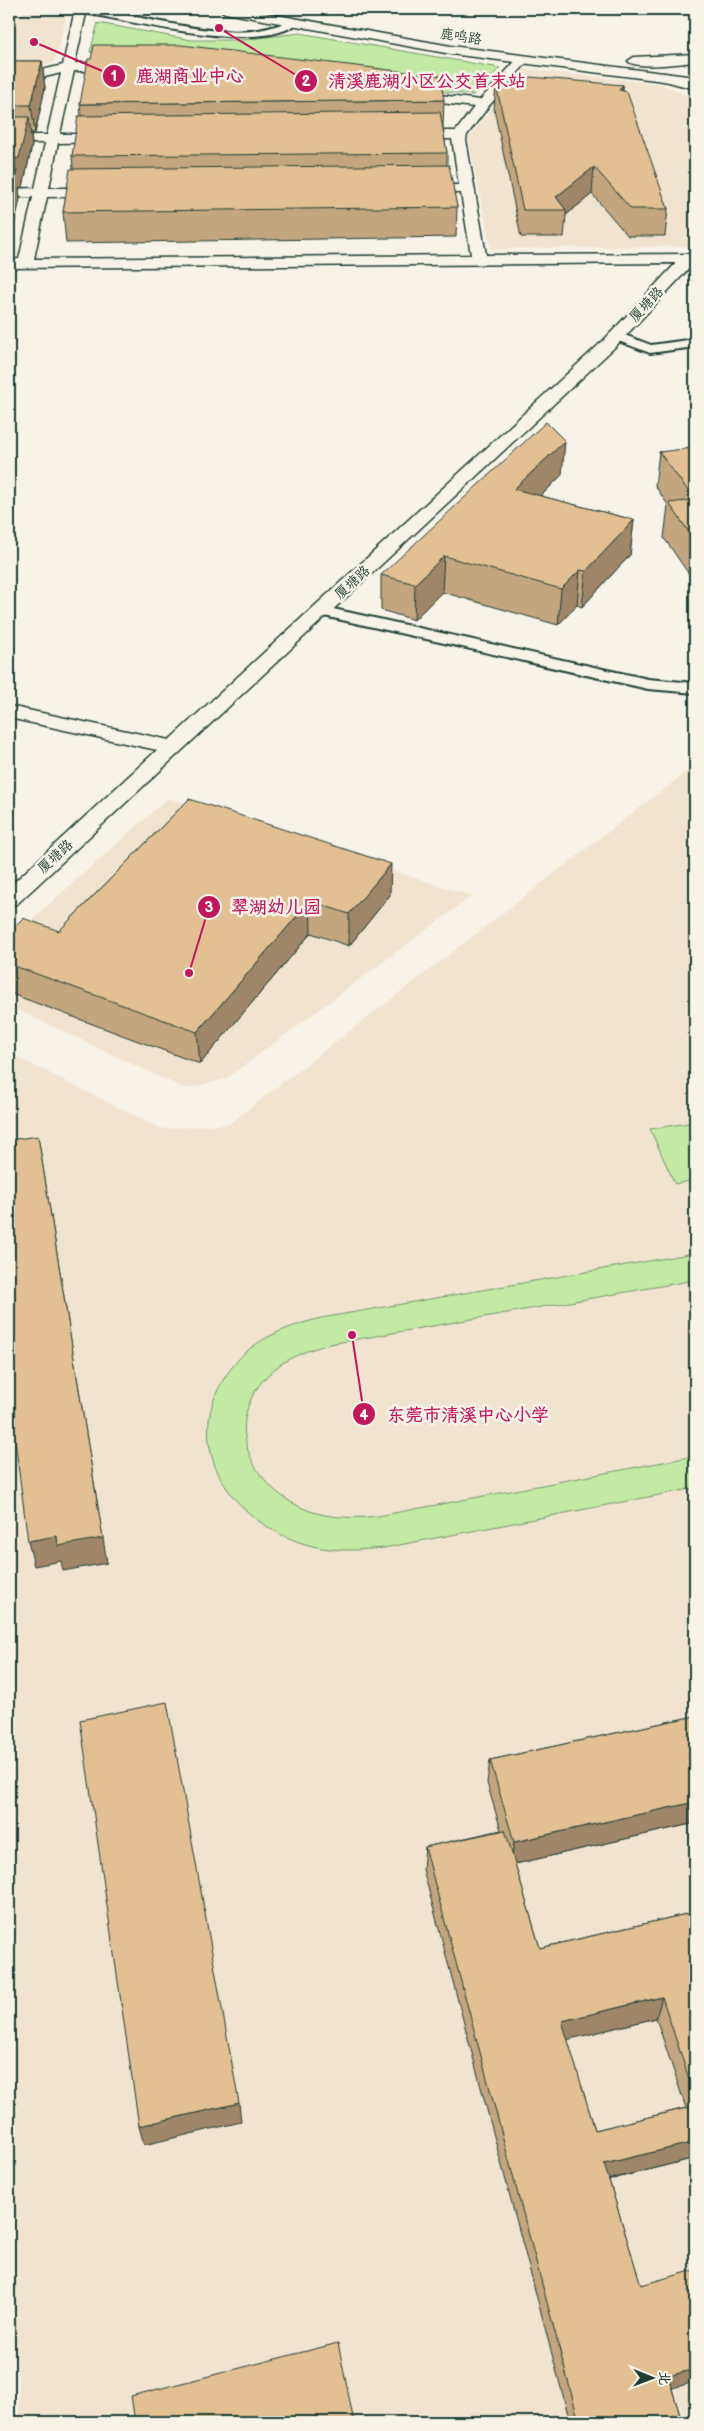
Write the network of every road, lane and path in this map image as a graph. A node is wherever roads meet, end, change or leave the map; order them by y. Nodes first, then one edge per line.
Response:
1 (81, 9) edge
2 (225, 9) edge
3 (147, 11) dead end
4 (104, 13) junction
5 (217, 22) dead end
6 (294, 22) junction
7 (264, 31) junction
8 (615, 58) dead end
9 (695, 58) edge
10 (523, 60) junction
11 (634, 61) junction
12 (68, 67) junction
13 (135, 67) edge
14 (695, 69) edge
15 (665, 77) junction
16 (695, 81) edge
17 (9, 82) edge
18 (695, 85) edge
19 (396, 93) edge
20 (483, 104) junction
21 (460, 135) junction
22 (391, 136) edge
23 (122, 138) edge
24 (9, 139) edge
25 (52, 139) junction
26 (467, 188) junction
27 (398, 189) edge
28 (120, 192) edge
29 (9, 193) edge
30 (41, 193) junction
31 (692, 258) edge
32 (479, 261) junction
33 (9, 264) edge
34 (25, 264) junction
35 (617, 336) junction
36 (695, 343) edge
37 (320, 611) junction
38 (695, 688) edge
39 (9, 712) edge
40 (173, 747) junction
41 (9, 899) edge

1 - 4 lane
1 - 12 street
2 - 6 street, 鹿鸣路
3 - 4 lane
4 - 7 lane
5 - 7 lane
6 - 7 lane
6 - 10 street, 鹿鸣路
8 - 11 street
9 - 11 street
10 - 15 street, 鹿鸣路
10 - 20 street
11 - 14 street
12 - 13 street
12 - 17 street
12 - 25 street
15 - 16 street, 鹿鸣路
15 - 18 street
19 - 20 street
20 - 21 street
21 - 22 street
21 - 26 street
23 - 25 street
24 - 25 street
25 - 30 street
26 - 27 street
26 - 32 street
28 - 30 street
29 - 30 street
30 - 34 street
31 - 32 street
31 - 35 street, 厦塘路
32 - 34 street
33 - 34 street
35 - 36 lane
35 - 37 street, 厦塘路
37 - 38 lane
37 - 40 street, 厦塘路
39 - 40 street
40 - 41 street, 厦塘路

